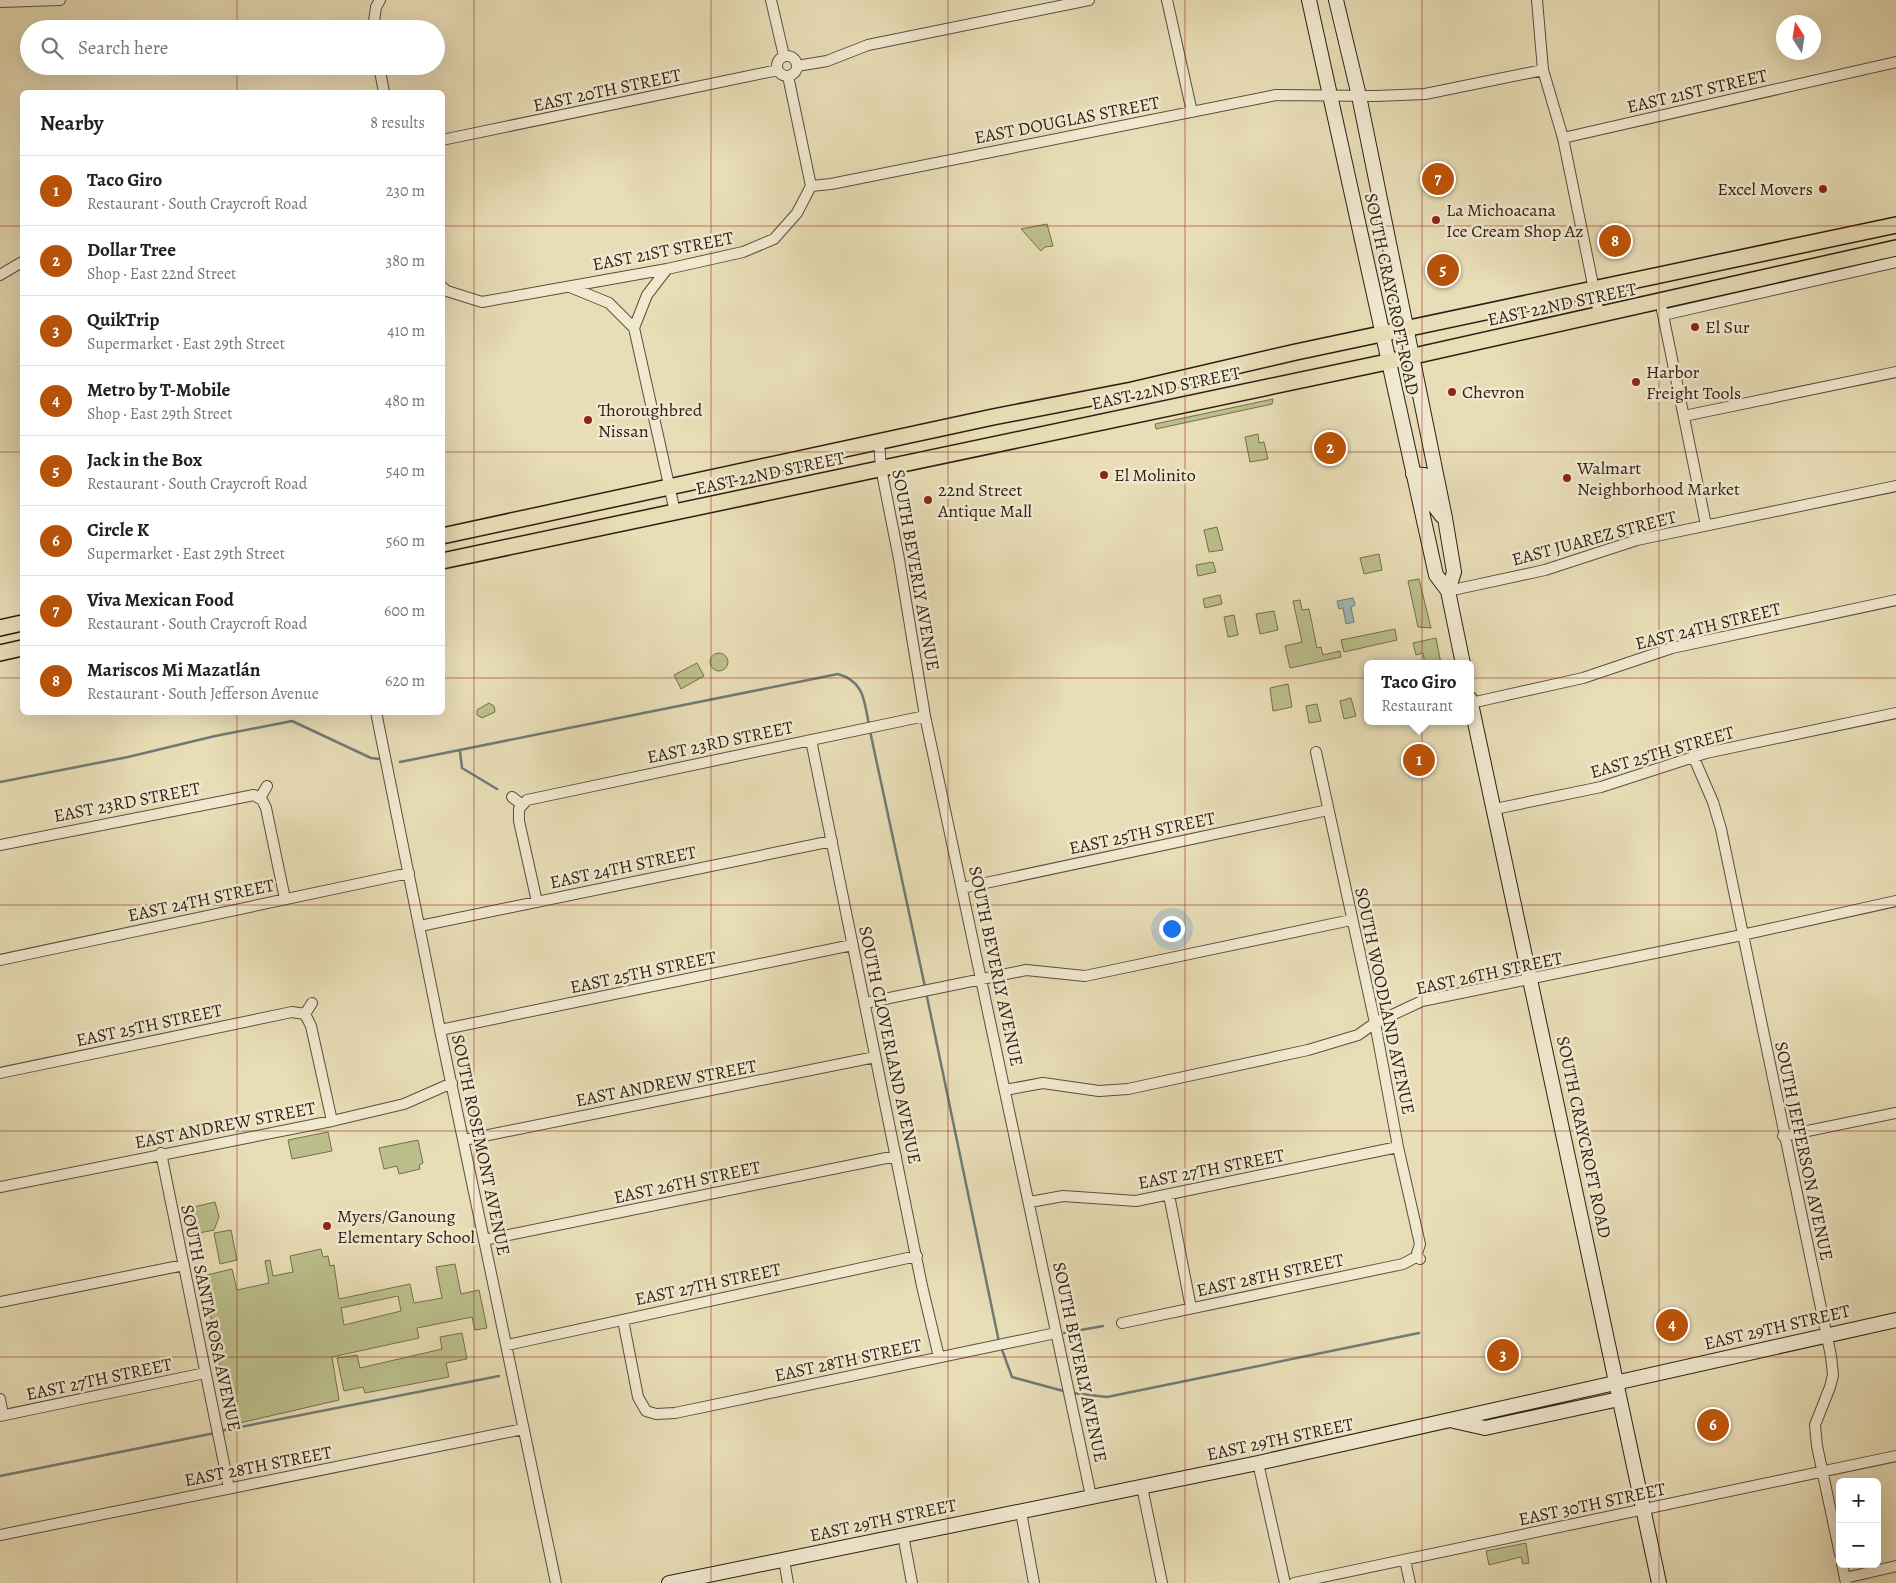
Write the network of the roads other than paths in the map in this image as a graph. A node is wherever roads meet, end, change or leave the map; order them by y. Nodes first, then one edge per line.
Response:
1 (60, 0) edge
2 (380, 0) edge
3 (771, 0) edge
4 (1089, 0) edge
5 (1167, 0) edge
6 (1309, 0) edge
7 (1336, 0) edge
8 (1538, 0) edge
9 (0, 2) edge
10 (375, 20) edge
11 (784, 56) junction
12 (1896, 62) edge
13 (797, 66) junction
14 (778, 70) junction
15 (1544, 70) junction
16 (381, 75) edge
17 (788, 76) junction
18 (384, 90) edge
19 (1330, 95) junction
20 (1359, 96) junction
21 (1192, 112) junction
22 (1563, 138) junction
23 (445, 139) edge
24 (811, 186) junction
25 (1896, 226) edge
26 (1896, 248) edge
27 (1896, 262) edge
28 (20, 263) edge
29 (667, 269) junction
30 (0, 275) edge
31 (569, 286) junction
32 (445, 289) edge
33 (1594, 290) junction
34 (1662, 308) junction
35 (1599, 314) junction
36 (634, 328) junction
37 (1408, 328) junction
38 (1382, 334) junction
39 (1413, 356) junction
40 (1388, 362) junction
41 (1896, 372) edge
42 (1684, 416) junction
43 (879, 441) junction
44 (881, 468) junction
45 (1413, 474) junction
46 (1896, 486) edge
47 (670, 488) junction
48 (675, 512) junction
49 (1445, 518) junction
50 (1706, 525) junction
51 (445, 535) edge
52 (445, 560) edge
53 (1448, 591) junction
54 (1896, 600) edge
55 (20, 623) edge
56 (0, 628) edge
57 (20, 648) edge
58 (0, 653) edge
59 (1462, 660) edge
60 (1474, 700) edge
61 (1896, 713) edge
62 (1474, 714) edge
63 (377, 715) edge
64 (925, 716) junction
65 (811, 740) junction
66 (1316, 752) dead end
67 (1693, 756) junction
68 (267, 786) dead end
69 (512, 797) dead end
70 (260, 798) junction
71 (522, 803) junction
72 (1495, 809) junction
73 (1328, 810) junction
74 (832, 841) junction
75 (0, 845) edge
76 (409, 873) junction
77 (962, 888) junction
78 (285, 899) junction
79 (1896, 901) edge
80 (537, 902) junction
81 (1351, 920) junction
82 (420, 926) junction
83 (1742, 935) junction
84 (852, 945) junction
85 (0, 960) edge
86 (982, 979) junction
87 (1532, 980) junction
88 (312, 1003) dead end
89 (865, 1003) junction
90 (305, 1014) junction
91 (1375, 1023) junction
92 (440, 1030) junction
93 (875, 1057) junction
94 (0, 1073) edge
95 (452, 1083) junction
96 (1005, 1090) junction
97 (1896, 1113) edge
98 (332, 1121) junction
99 (1784, 1136) junction
100 (464, 1140) junction
101 (1398, 1147) junction
102 (161, 1153) junction
103 (896, 1156) junction
104 (0, 1187) edge
105 (1169, 1195) junction
106 (1030, 1202) junction
107 (484, 1240) junction
108 (916, 1256) junction
109 (1419, 1258) joint
110 (184, 1266) junction
111 (0, 1302) edge
112 (1191, 1308) junction
113 (623, 1320) junction
114 (1896, 1320) edge
115 (1122, 1323) dead end
116 (1056, 1333) junction
117 (1826, 1334) junction
118 (507, 1345) junction
119 (939, 1357) junction
120 (206, 1373) junction
121 (1615, 1382) junction
122 (0, 1399) edge
123 (1619, 1399) junction
124 (2, 1416) edge
125 (1450, 1420) junction
126 (523, 1429) junction
127 (1896, 1456) edge
128 (1258, 1463) junction
129 (1823, 1472) junction
130 (1142, 1487) junction
131 (228, 1488) junction
132 (1091, 1496) junction
133 (1643, 1509) junction
134 (1020, 1512) junction
135 (0, 1535) edge
136 (904, 1535) junction
137 (1836, 1535) edge
138 (784, 1560) junction
139 (1405, 1560) junction
140 (1896, 1566) edge
141 (1843, 1568) edge
142 (1845, 1581) edge
143 (556, 1583) edge
144 (669, 1583) edge
145 (788, 1583) edge
146 (912, 1583) edge
147 (1034, 1583) edge
148 (1162, 1583) edge
149 (1285, 1583) edge
150 (1294, 1583) edge
151 (1410, 1583) edge
152 (1660, 1583) edge

1 - 9 street
2 - 10 street
3 - 11 street
4 - 13 street
5 - 21 street
6 - 19 main road, SOUTH CRAYCROFT ROAD
7 - 20 main road, SOUTH CRAYCROFT ROAD
8 - 15 street
11 - 13 street
11 - 14 street
12 - 22 street, EAST 21ST STREET
13 - 17 street
14 - 17 street
14 - 23 street, EAST 20TH STREET
15 - 20 street, EAST DOUGLAS STREET
15 - 22 street
16 - 18 street
17 - 24 street
19 - 20 street, EAST DOUGLAS STREET
19 - 21 street, EAST DOUGLAS STREET
19 - 38 main road, SOUTH CRAYCROFT ROAD
20 - 37 main road, SOUTH CRAYCROFT ROAD
21 - 24 street, EAST DOUGLAS STREET
22 - 33 street
24 - 29 street, EAST 21ST STREET
25 - 33 main road, EAST 22ND STREET
26 - 34 main road, EAST 22ND STREET
27 - 34 street, EAST 22ND STREET
28 - 30 street
29 - 31 street, EAST 21ST STREET
29 - 36 street
31 - 32 street
31 - 36 street, EAST 21ST STREET
33 - 35 street
33 - 37 main road, EAST 22ND STREET
34 - 35 main road, EAST 22ND STREET
34 - 42 street
35 - 39 main road, EAST 22ND STREET
36 - 47 street
37 - 38 main road, EAST 22ND STREET
37 - 39 main road, SOUTH CRAYCROFT ROAD
38 - 40 main road, SOUTH CRAYCROFT ROAD
38 - 43 main road, EAST 22ND STREET
39 - 40 main road, EAST 22ND STREET
39 - 49 main road, SOUTH CRAYCROFT ROAD
40 - 44 main road, EAST 22ND STREET
40 - 45 main road, SOUTH CRAYCROFT ROAD
41 - 42 street
42 - 50 street
43 - 44 street, SOUTH BEVERLY AVENUE
43 - 47 main road, EAST 22ND STREET
44 - 48 main road, EAST 22ND STREET
44 - 64 street, SOUTH BEVERLY AVENUE
45 - 49 main road
45 - 53 main road, SOUTH CRAYCROFT ROAD
46 - 50 street, EAST JUAREZ STREET
47 - 48 street
47 - 51 main road, EAST 22ND STREET
48 - 52 main road, EAST 22ND STREET
49 - 53 main road, SOUTH CRAYCROFT ROAD
50 - 53 street, EAST JUAREZ STREET
53 - 59 main road, SOUTH CRAYCROFT ROAD
54 - 60 street, EAST 24TH STREET
55 - 56 main road
57 - 58 main road
61 - 67 street, EAST 25TH STREET
62 - 72 main road, SOUTH CRAYCROFT ROAD
63 - 76 street, SOUTH ROSEMONT AVENUE
64 - 65 street, EAST 23RD STREET
64 - 77 street, SOUTH BEVERLY AVENUE
65 - 71 street, EAST 23RD STREET
65 - 74 street, SOUTH CLOVERLAND AVENUE
66 - 73 street, SOUTH WOODLAND AVENUE
67 - 72 street, EAST 25TH STREET
67 - 83 street, SOUTH JEFFERSON AVENUE
68 - 70 street
69 - 71 street
70 - 75 street, EAST 23RD STREET
70 - 78 street
71 - 80 street
72 - 87 main road, SOUTH CRAYCROFT ROAD
73 - 77 street, EAST 25TH STREET
73 - 81 street, SOUTH WOODLAND AVENUE
74 - 80 street, EAST 24TH STREET
74 - 84 street, SOUTH CLOVERLAND AVENUE
76 - 78 street, EAST 24TH STREET
76 - 82 street, SOUTH ROSEMONT AVENUE
77 - 86 street, SOUTH BEVERLY AVENUE
78 - 85 street, EAST 24TH STREET
79 - 83 street, EAST 26TH STREET
80 - 82 street, EAST 24TH STREET
81 - 86 street
81 - 91 street, SOUTH WOODLAND AVENUE
82 - 92 street, SOUTH ROSEMONT AVENUE
83 - 87 street, EAST 26TH STREET
83 - 99 street, SOUTH JEFFERSON AVENUE
84 - 89 street, SOUTH CLOVERLAND AVENUE
84 - 92 street, EAST 25TH STREET
86 - 89 street
86 - 96 street, SOUTH BEVERLY AVENUE
87 - 91 street, EAST 26TH STREET
87 - 121 main road, SOUTH CRAYCROFT ROAD
88 - 90 street
89 - 93 street, SOUTH CLOVERLAND AVENUE
90 - 94 street, EAST 25TH STREET
90 - 98 street
91 - 96 street, EAST 26TH STREET
91 - 101 street, SOUTH WOODLAND AVENUE
92 - 95 street, SOUTH ROSEMONT AVENUE
93 - 100 street, EAST ANDREW STREET
93 - 103 street, SOUTH CLOVERLAND AVENUE
95 - 98 street, EAST ANDREW STREET
95 - 100 street, SOUTH ROSEMONT AVENUE
96 - 106 street, SOUTH BEVERLY AVENUE
97 - 99 street
98 - 102 street, EAST ANDREW STREET
99 - 117 street, SOUTH JEFFERSON AVENUE
100 - 107 street, SOUTH ROSEMONT AVENUE
101 - 105 street, EAST 27TH STREET
101 - 109 street, SOUTH WOODLAND AVENUE
102 - 104 street, EAST ANDREW STREET
102 - 110 street, SOUTH SANTA ROSA AVENUE
103 - 107 street, EAST 26TH STREET
103 - 108 street, SOUTH CLOVERLAND AVENUE
105 - 106 street, EAST 27TH STREET
105 - 112 street
106 - 116 street, SOUTH BEVERLY AVENUE
107 - 118 street, SOUTH ROSEMONT AVENUE
108 - 113 street, EAST 27TH STREET
108 - 119 street, SOUTH CLOVERLAND AVENUE
109 - 112 street, EAST 28TH STREET
110 - 111 street
110 - 120 street, SOUTH SANTA ROSA AVENUE
112 - 115 street, EAST 28TH STREET
113 - 118 street, EAST 27TH STREET
113 - 119 street, EAST 28TH STREET
114 - 117 main road, EAST 29TH STREET
116 - 119 street, EAST 28TH STREET
116 - 132 street, SOUTH BEVERLY AVENUE
117 - 121 main road, EAST 29TH STREET
117 - 129 street, SOUTH JEFFERSON AVENUE
118 - 126 street, SOUTH ROSEMONT AVENUE
120 - 124 street, EAST 27TH STREET
120 - 131 street, SOUTH SANTA ROSA AVENUE
121 - 123 main road, SOUTH CRAYCROFT ROAD
121 - 125 main road, EAST 29TH STREET
122 - 124 street
123 - 125 main road
123 - 133 main road, SOUTH CRAYCROFT ROAD
125 - 128 main road, EAST 29TH STREET
126 - 131 street, EAST 28TH STREET
126 - 143 street, SOUTH ROSEMONT AVENUE
127 - 129 street, EAST 30TH STREET
128 - 130 main road, EAST 29TH STREET
128 - 149 street
129 - 133 street, EAST 30TH STREET
129 - 137 street, SOUTH JEFFERSON AVENUE
130 - 132 main road, EAST 29TH STREET
130 - 148 street
131 - 135 street, EAST 28TH STREET
132 - 134 main road, EAST 29TH STREET
133 - 139 street, EAST 30TH STREET
133 - 152 main road, SOUTH CRAYCROFT ROAD
134 - 136 main road, EAST 29TH STREET
134 - 147 street
136 - 138 main road, EAST 29TH STREET
136 - 146 street
138 - 144 main road, EAST 29TH STREET
138 - 145 street
139 - 150 street, EAST 30TH STREET
139 - 151 street
140 - 142 street
141 - 142 street

